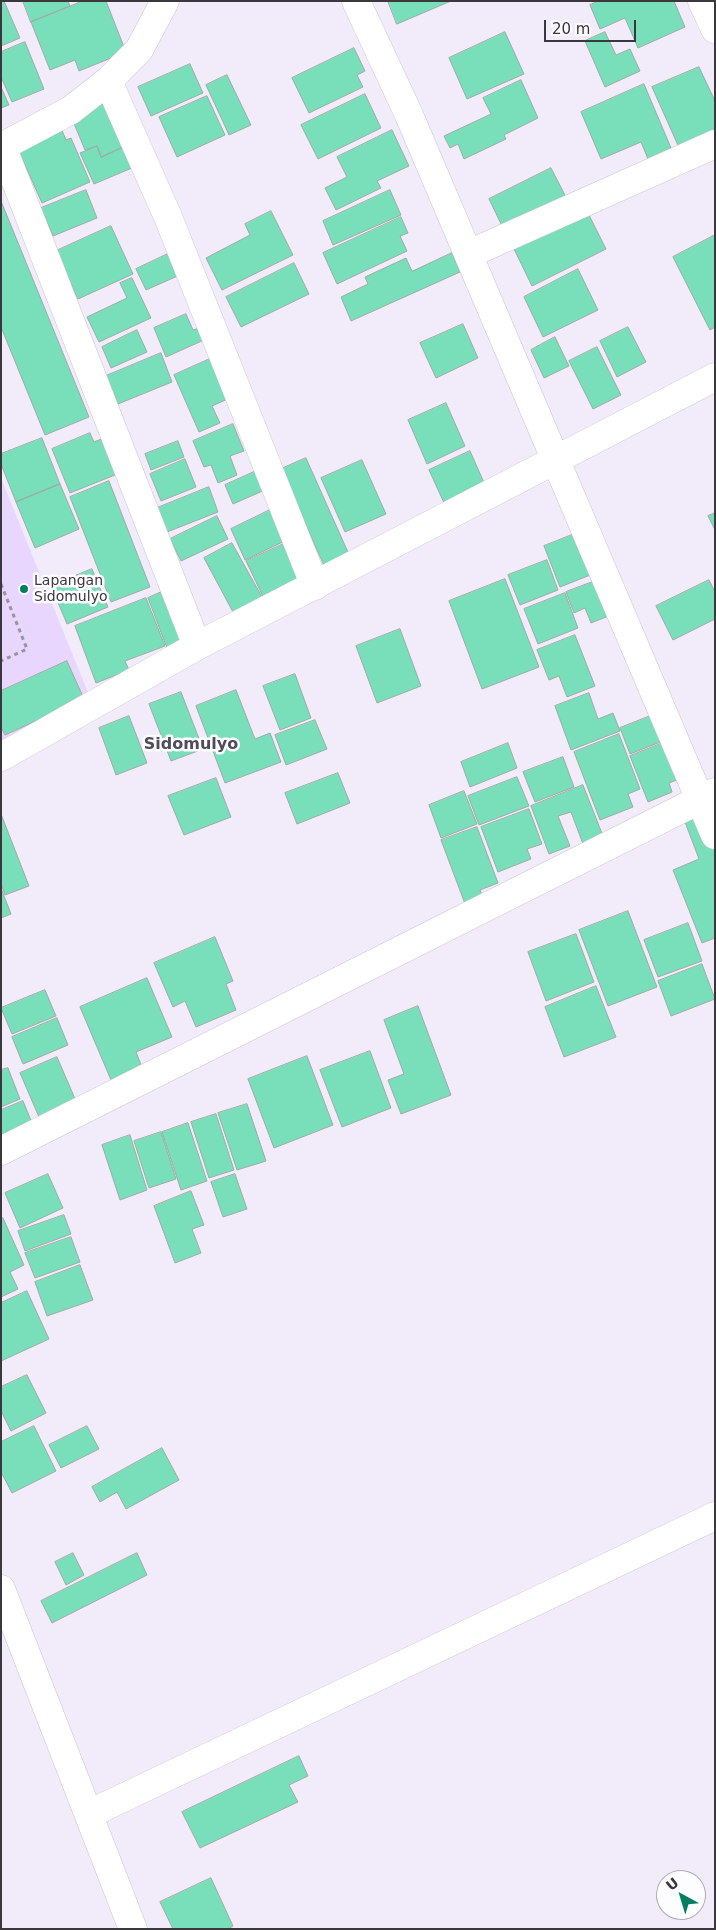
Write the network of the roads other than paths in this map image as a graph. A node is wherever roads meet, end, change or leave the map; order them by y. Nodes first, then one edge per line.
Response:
1 (165, 1) edge
2 (356, 1) edge
3 (702, 1) edge
4 (715, 30) edge
5 (108, 81) junction
6 (715, 144) edge
7 (2, 147) edge
8 (469, 254) junction
9 (715, 377) edge
10 (556, 460) junction
11 (315, 586) junction
12 (197, 646) junction
13 (1, 756) edge
14 (707, 796) edge
15 (715, 835) edge
16 (1, 1151) edge
17 (715, 1516) edge
18 (1, 1588) edge
19 (89, 1814) junction
20 (133, 1929) edge

1 - 5 street
2 - 8 street
3 - 4 street
5 - 7 street
5 - 11 street
6 - 8 street
7 - 12 street
8 - 10 street
9 - 10 street
10 - 11 street
10 - 14 street
11 - 12 street
12 - 13 street
14 - 15 street
14 - 16 street
17 - 19 street
18 - 19 street
19 - 20 street

